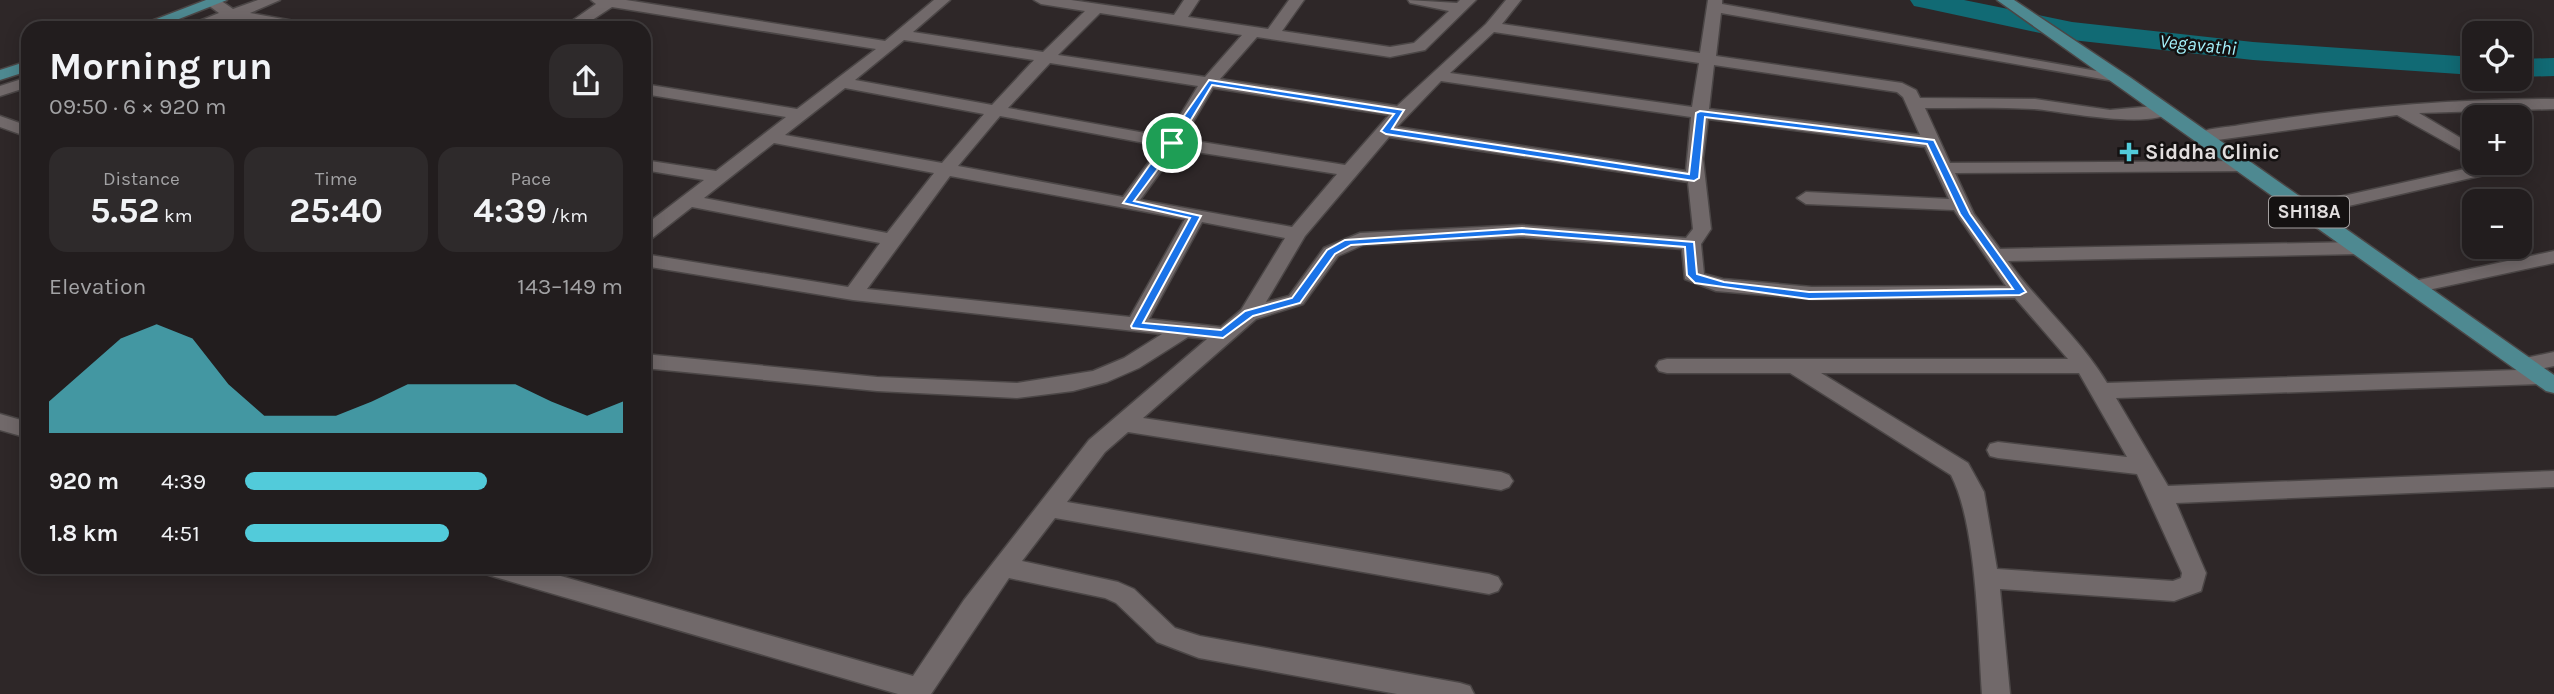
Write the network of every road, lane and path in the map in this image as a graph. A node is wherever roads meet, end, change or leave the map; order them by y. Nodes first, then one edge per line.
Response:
1 (273, 0) edge
2 (943, 0) edge
3 (1041, 0) edge
4 (1192, 0) edge
5 (1297, 0) edge
6 (1415, 0) edge
7 (1514, 0) edge
8 (216, 1) edge
9 (606, 1) edge
10 (2008, 2) edge
11 (1086, 4) edge
12 (1463, 4) edge
13 (1714, 4) edge
14 (231, 14) junction
15 (1178, 20) junction
16 (160, 21) edge
17 (210, 21) edge
18 (268, 21) edge
19 (579, 21) edge
20 (1491, 27) junction
21 (1251, 34) junction
22 (1271, 36) junction
23 (894, 41) junction
24 (1044, 58) junction
25 (1707, 60) junction
26 (21, 68) edge
27 (0, 75) edge
28 (1438, 76) junction
29 (2125, 81) junction
30 (841, 82) junction
31 (1209, 82) junction
32 (21, 84) edge
33 (651, 90) edge
34 (0, 91) edge
35 (1914, 103) junction
36 (2554, 104) edge
37 (2399, 109) junction
38 (2165, 110) junction
39 (994, 111) junction
40 (1401, 112) junction
41 (1700, 113) junction
42 (800, 114) junction
43 (0, 121) edge
44 (21, 129) edge
45 (1386, 131) junction
46 (768, 137) junction
47 (2203, 137) junction
48 (1931, 142) junction
49 (1172, 143) junction
50 (2462, 146) edge
51 (651, 165) edge
52 (2243, 166) junction
53 (1944, 168) junction
54 (944, 169) junction
55 (1349, 171) junction
56 (2462, 175) edge
57 (716, 176) junction
58 (1694, 178) junction
59 (1806, 198) dead end
60 (687, 200) junction
61 (1128, 203) junction
62 (1961, 205) junction
63 (2305, 210) junction
64 (1196, 216) junction
65 (651, 228) edge
66 (1297, 234) junction
67 (890, 239) junction
68 (1690, 244) junction
69 (2358, 248) junction
70 (1995, 255) junction
71 (2554, 257) edge
72 (651, 261) edge
73 (2414, 287) junction
74 (2020, 292) junction
75 (853, 294) junction
76 (1249, 314) junction
77 (1136, 326) junction
78 (1182, 331) junction
79 (1223, 334) junction
80 (2554, 359) edge
81 (651, 362) edge
82 (1667, 366) dead end
83 (1794, 366) junction
84 (2086, 366) junction
85 (2539, 376) edge
86 (2101, 391) junction
87 (0, 422) edge
88 (1123, 423) junction
89 (21, 428) edge
90 (1998, 450) dead end
91 (2145, 467) junction
92 (2554, 480) edge
93 (1501, 481) dead end
94 (2161, 495) junction
95 (1049, 508) junction
96 (1003, 567) junction
97 (519, 574) edge
98 (1986, 578) junction
99 (1489, 584) dead end
100 (918, 692) edge
101 (1460, 694) edge
102 (1996, 694) edge

1 - 14 street
2 - 23 street
3 - 11 street
4 - 15 street
5 - 22 street
6 - 12 street
7 - 20 street
8 - 14 street
8 - 16 main road
9 - 19 street
9 - 23 street
10 - 29 main road, SH118A
11 - 15 street
11 - 24 street
12 - 22 street
13 - 25 street
13 - 29 street
14 - 17 street
14 - 18 street
15 - 21 street
20 - 25 street
20 - 28 street
21 - 22 street
21 - 31 street
23 - 24 street
23 - 30 street
24 - 31 street
24 - 39 street
25 - 35 street
25 - 41 street
26 - 27 main road
28 - 40 street
28 - 41 street
29 - 38 main road, SH118A
30 - 39 street
30 - 42 street
31 - 40 street
31 - 49 street
32 - 34 street
33 - 42 street
35 - 38 street
35 - 48 street
36 - 37 street
37 - 47 street
37 - 50 street
38 - 47 main road, SH118A
39 - 49 street
39 - 54 street
40 - 45 street
41 - 48 street
41 - 58 street
42 - 46 street
43 - 44 street
45 - 55 street
45 - 58 street
46 - 54 street
46 - 57 street
47 - 52 main road, SH118A
48 - 53 street
49 - 55 street
49 - 61 street
51 - 57 street
52 - 53 street
52 - 63 main road, SH118A
53 - 62 street
54 - 61 street
54 - 67 street
55 - 66 street
56 - 63 street
57 - 60 street
58 - 68 street
59 - 62 street
60 - 65 street
60 - 67 street
61 - 64 street
62 - 70 street
63 - 69 main road, SH118A
64 - 66 street
64 - 77 street
66 - 76 street
67 - 75 street
68 - 74 street
68 - 76 street
69 - 70 street
69 - 73 main road, SH118A
70 - 74 street
71 - 73 street
72 - 75 street
73 - 85 main road, SH118A
74 - 84 street
75 - 77 street
76 - 79 street
77 - 78 street
78 - 79 street
78 - 81 street
79 - 88 street
80 - 85 street
82 - 83 street
83 - 84 street
83 - 98 street
84 - 86 street
85 - 86 street
86 - 91 street
87 - 89 street
88 - 93 street
88 - 95 street
90 - 91 street
91 - 94 street
92 - 94 street
94 - 98 street
95 - 96 street
95 - 99 street
96 - 100 street
96 - 101 street
97 - 100 street
98 - 102 street

